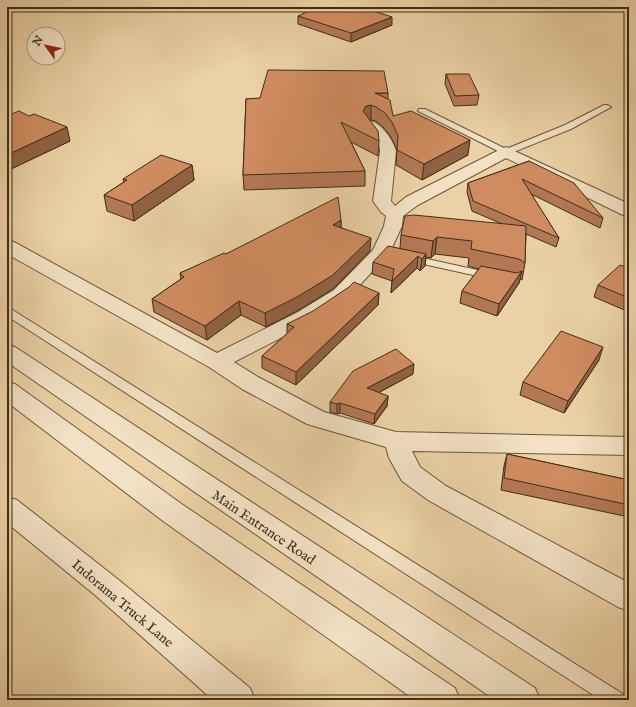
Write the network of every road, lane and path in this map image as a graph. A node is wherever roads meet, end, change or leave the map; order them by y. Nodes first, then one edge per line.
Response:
1 (607, 107) dead end
2 (422, 111) dead end
3 (371, 125) edge
4 (506, 152) junction
5 (629, 211) edge
6 (395, 214) junction
7 (7, 246) edge
8 (388, 254) junction
9 (500, 278) edge
10 (7, 311) edge
11 (7, 352) edge
12 (216, 362) junction
13 (7, 390) edge
14 (396, 441) junction
15 (629, 446) edge
16 (7, 508) edge
17 (629, 598) edge
18 (238, 700) edge
19 (443, 700) edge
20 (523, 700) edge
21 (617, 700) edge

1 - 4 lane
2 - 4 lane
3 - 6 street
4 - 5 street
4 - 6 street
6 - 8 street
7 - 12 street
8 - 9 lane
8 - 12 street
10 - 21 lane
11 - 20 street, Main Entrance Road
12 - 14 street
13 - 19 street
14 - 15 street
14 - 17 street
16 - 18 street, Indorama Truck Lane

